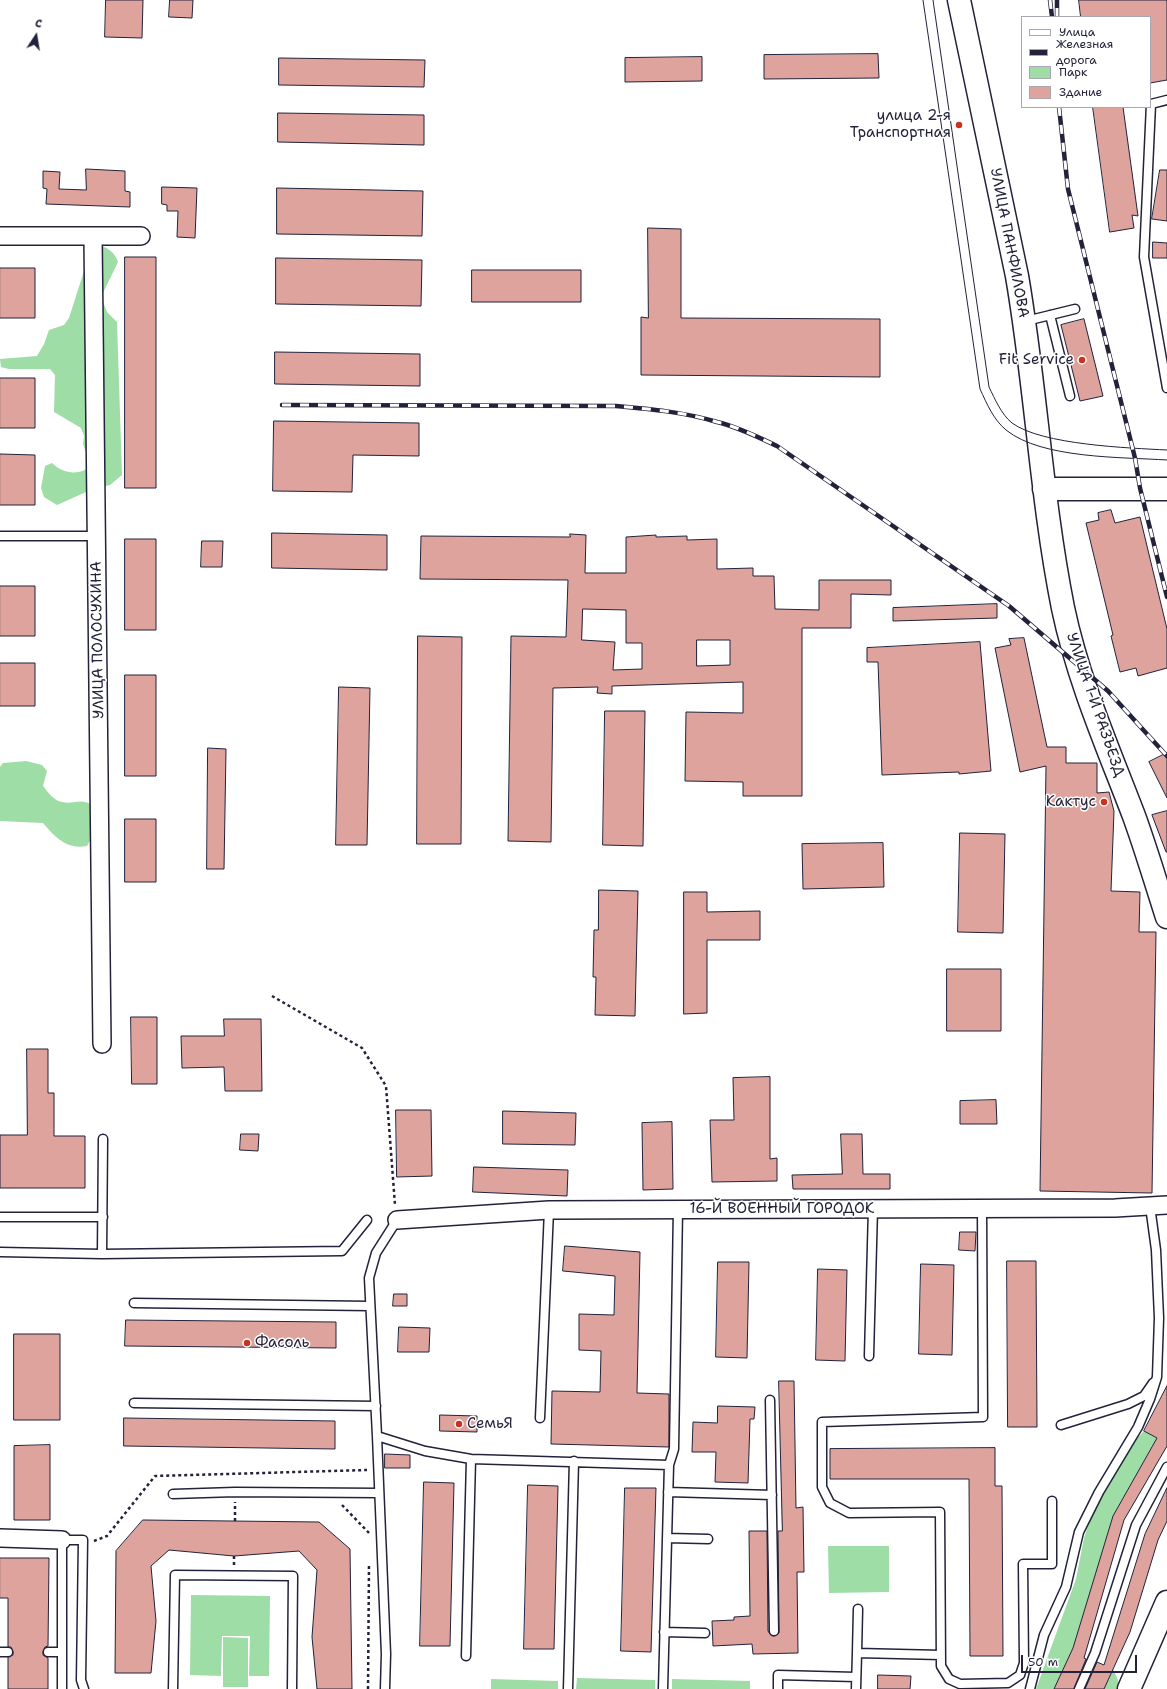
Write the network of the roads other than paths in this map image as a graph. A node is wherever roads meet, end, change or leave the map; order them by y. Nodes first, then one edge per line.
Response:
1 (959, 0) edge
2 (1167, 100) edge
3 (1151, 104) edge
4 (1151, 108) edge
5 (0, 236) edge
6 (141, 236) dead end
7 (93, 237) junction
8 (1075, 309) dead end
9 (1050, 315) junction
10 (1025, 321) junction
11 (1167, 388) edge
12 (1070, 396) dead end
13 (1044, 489) junction
14 (1167, 489) edge
15 (0, 536) edge
16 (96, 536) junction
17 (1167, 917) edge
18 (102, 1044) dead end
19 (103, 1139) dead end
20 (1167, 1205) edge
21 (1150, 1206) junction
22 (873, 1208) junction
23 (982, 1208) junction
24 (678, 1209) junction
25 (549, 1210) junction
26 (0, 1217) edge
27 (103, 1217) junction
28 (367, 1220) dead end
29 (397, 1220) joint
30 (0, 1252) edge
31 (102, 1254) junction
32 (134, 1303) dead end
33 (370, 1306) junction
34 (869, 1356) dead end
35 (1157, 1377) junction
36 (770, 1400) dead end
37 (134, 1403) dead end
38 (376, 1406) junction
39 (540, 1418) dead end
40 (1061, 1425) dead end
41 (378, 1436) junction
42 (471, 1458) junction
43 (574, 1461) junction
44 (669, 1465) junction
45 (1167, 1468) edge
46 (668, 1492) junction
47 (379, 1493) junction
48 (173, 1494) dead end
49 (772, 1495) junction
50 (1052, 1501) dead end
51 (0, 1538) edge
52 (667, 1538) junction
53 (708, 1539) dead end
54 (62, 1540) junction
55 (1167, 1602) edge
56 (858, 1609) dead end
57 (774, 1630) dead end
58 (664, 1632) junction
59 (705, 1633) dead end
60 (48, 1652) dead end
61 (62, 1652) junction
62 (857, 1653) junction
63 (941, 1655) junction
64 (466, 1656) dead end
65 (856, 1677) junction
66 (62, 1689) edge
67 (84, 1689) edge
68 (173, 1689) edge
69 (292, 1689) edge
70 (385, 1689) edge
71 (568, 1689) edge
72 (663, 1689) edge
73 (778, 1689) edge
74 (856, 1689) edge
75 (1030, 1689) edge
76 (1079, 1689) edge
77 (1129, 1689) edge

1 - 10 main road, УЛИЦА ПАНФИЛОВА
2 - 3 lane
4 - 11 lane
5 - 7 street
6 - 7 street
7 - 16 street, УЛИЦА ПОЛОСУХИНА
8 - 9 lane
9 - 10 lane
9 - 12 lane
10 - 13 main road, УЛИЦА ПАНФИЛОВА
13 - 14 main road
13 - 17 main road, УЛИЦА 1-Й РАЗЪЕЗД
15 - 16 lane
16 - 18 street, УЛИЦА ПОЛОСУХИНА
19 - 27 lane
20 - 21 street, 16-Й ВОЕННЫЙ ГОРОДОК
21 - 23 street, 16-Й ВОЕННЫЙ ГОРОДОК
21 - 35 lane
22 - 23 street, 16-Й ВОЕННЫЙ ГОРОДОК
22 - 24 street, 16-Й ВОЕННЫЙ ГОРОДОК
22 - 34 lane
23 - 63 lane
24 - 25 street, 16-Й ВОЕННЫЙ ГОРОДОК
24 - 44 lane
25 - 29 street, 16-Й ВОЕННЫЙ ГОРОДОК
25 - 39 lane
26 - 27 lane
27 - 31 lane
28 - 31 lane
29 - 33 lane
30 - 31 lane
32 - 33 lane
33 - 38 lane
35 - 40 lane
35 - 75 lane
36 - 49 lane
37 - 38 lane
38 - 41 lane
41 - 42 lane
41 - 47 lane
42 - 43 lane
42 - 64 lane
43 - 44 lane
43 - 71 lane
44 - 46 lane
45 - 76 lane
46 - 49 lane
46 - 52 lane
47 - 48 lane
47 - 70 lane
49 - 57 lane
50 - 63 lane
51 - 54 street
52 - 53 lane
52 - 58 lane
54 - 61 lane
54 - 67 lane
55 - 77 main road
56 - 62 lane
58 - 59 lane
58 - 72 lane
60 - 61 lane
61 - 66 lane
62 - 63 lane
62 - 65 lane
65 - 73 lane
65 - 74 lane
68 - 69 lane

